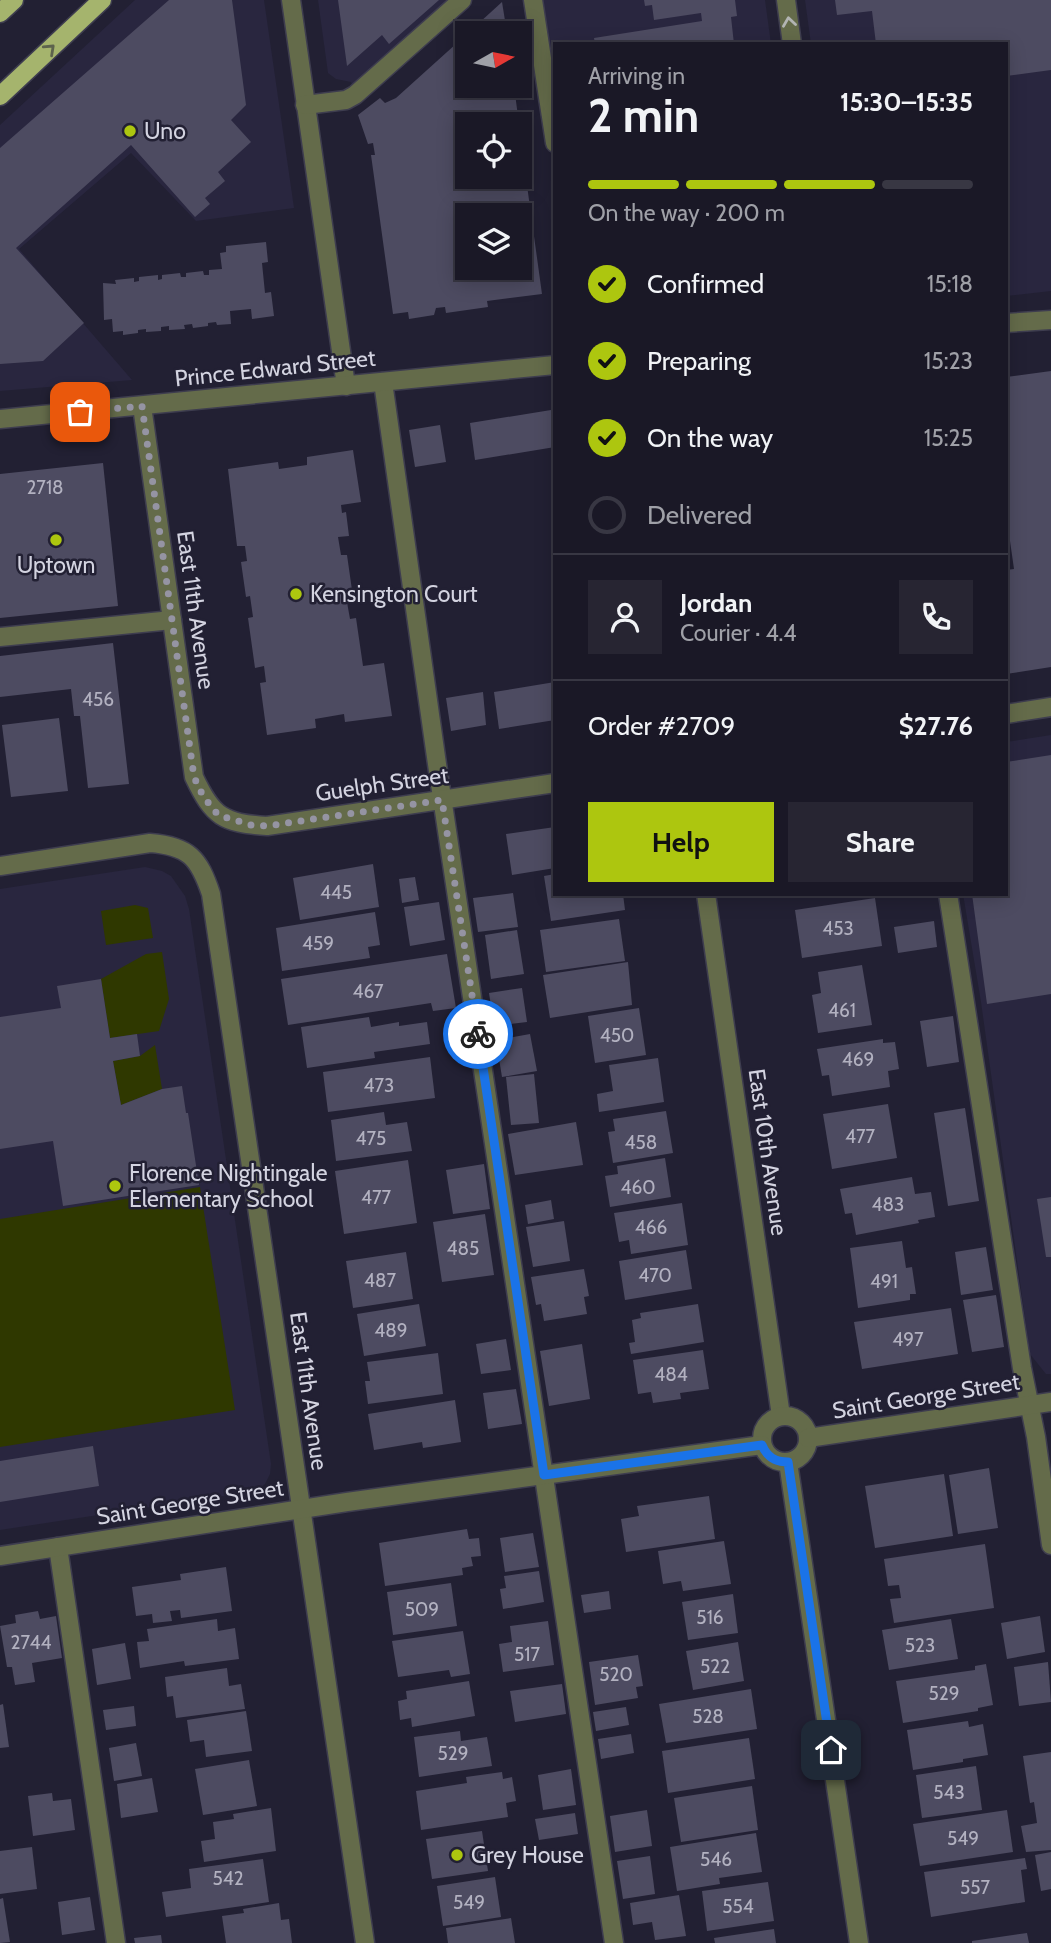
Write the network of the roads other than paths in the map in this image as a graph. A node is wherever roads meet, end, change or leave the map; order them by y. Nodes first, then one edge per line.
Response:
1 (14, 0) edge
2 (102, 0) edge
3 (291, 0) edge
4 (462, 0) edge
5 (533, 0) edge
6 (786, 0) edge
7 (0, 13) edge
8 (792, 42) edge
9 (0, 96) edge
10 (305, 105) junction
11 (553, 130) edge
12 (1051, 320) edge
13 (1008, 323) edge
14 (553, 365) edge
15 (383, 382) junction
16 (346, 386) junction
17 (142, 406) junction
18 (0, 419) edge
19 (172, 620) junction
20 (0, 637) edge
21 (1051, 707) edge
22 (1008, 714) edge
23 (553, 783) edge
24 (442, 800) junction
25 (218, 815) joint
26 (0, 866) edge
27 (706, 896) edge
28 (948, 896) edge
29 (1051, 1402) edge
30 (1030, 1405) junction
31 (782, 1416) junction
32 (808, 1438) junction
33 (762, 1445) junction
34 (788, 1462) junction
35 (544, 1475) junction
36 (301, 1510) junction
37 (1051, 1545) edge
38 (58, 1547) junction
39 (0, 1556) edge
40 (116, 1943) edge
41 (365, 1943) edge
42 (614, 1943) edge
43 (859, 1943) edge

1 - 7 main road
9 -> 2 main road
3 - 10 street
4 - 10 street
5 - 11 street
8 -> 6 street
10 - 16 street
12 - 13 street
14 - 15 street, Prince Edward Street
15 - 16 street, Prince Edward Street
15 - 24 street
16 - 17 street, Prince Edward Street
17 - 18 street, Prince Edward Street
17 - 19 street, East 11th Avenue
19 - 20 street
19 - 25 street, East 11th Avenue
21 - 22 street
23 - 24 street, Guelph Street
24 - 25 street, Guelph Street
24 - 35 street
26 - 36 street, East 11th Avenue
27 - 31 street, East 10th Avenue
28 - 30 street
29 - 30 street, Saint George Street
30 - 32 street, Saint George Street
30 - 37 street
31 - 32 street
31 - 33 street
32 - 34 street
33 - 34 street
33 - 35 street, Saint George Street
34 - 43 street
35 - 36 street, Saint George Street
35 - 42 street
36 - 38 street, Saint George Street
36 - 41 street, East 11th Avenue
38 - 39 street, Saint George Street
38 - 40 street

